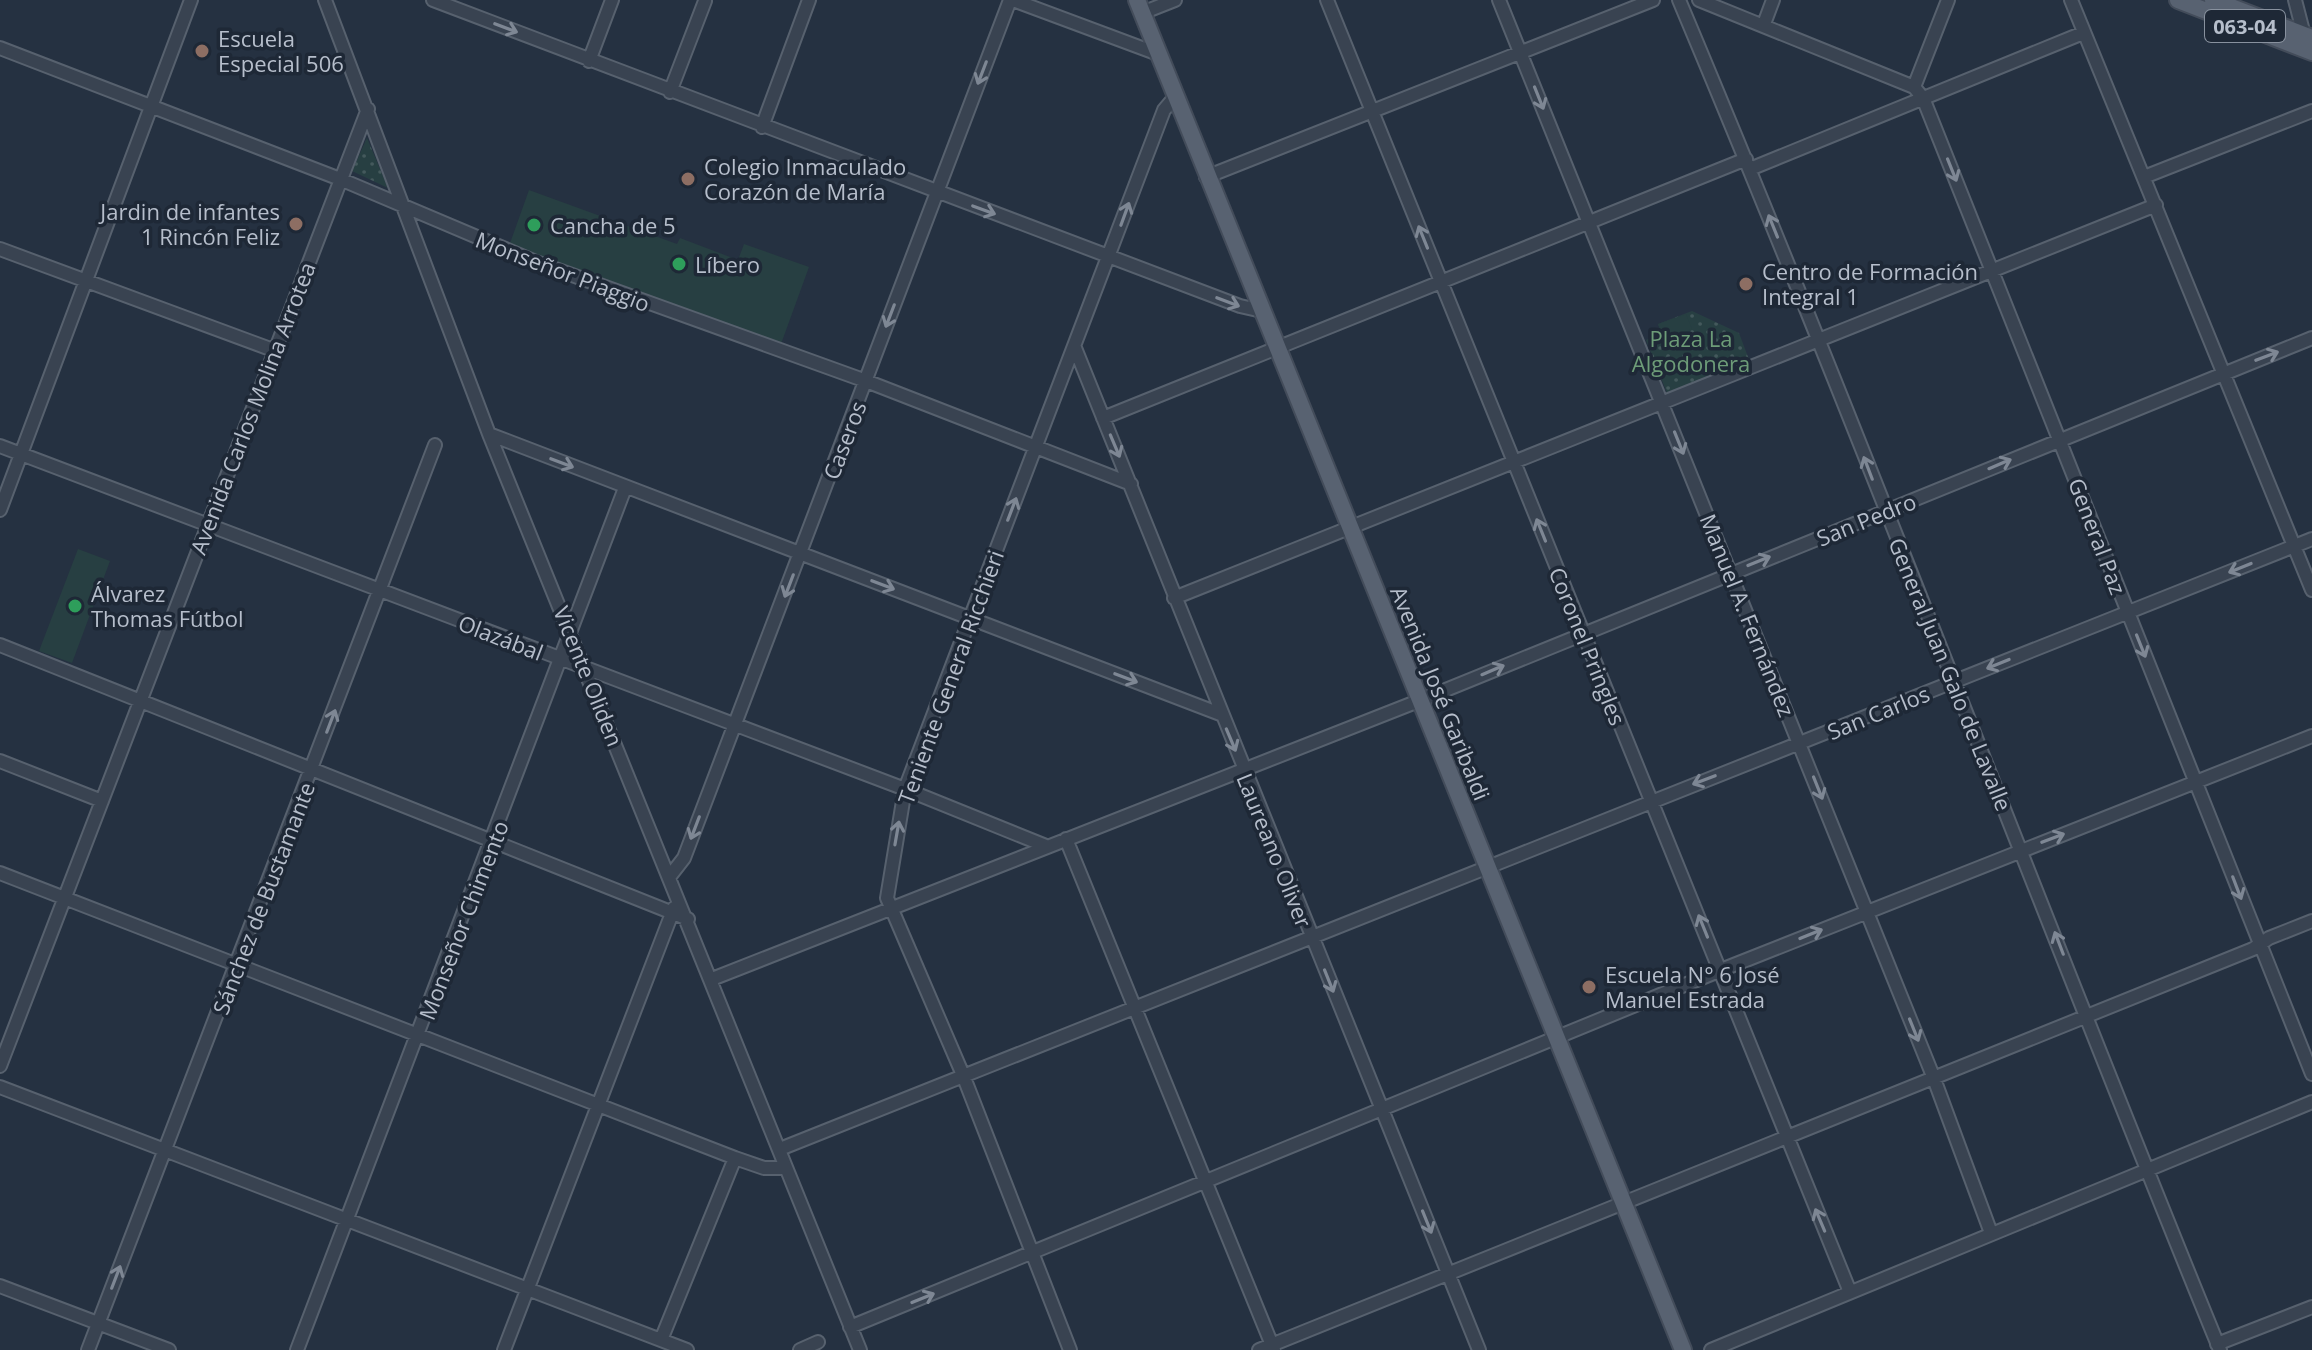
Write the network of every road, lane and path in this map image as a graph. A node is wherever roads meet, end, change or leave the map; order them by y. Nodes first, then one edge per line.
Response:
1 (191, 0) edge
2 (325, 0) edge
3 (433, 0) edge
4 (612, 0) edge
5 (809, 0) edge
6 (1011, 0) edge
7 (1175, 0) edge
8 (1327, 0) edge
9 (1499, 0) edge
10 (1653, 0) edge
11 (1679, 0) edge
12 (1699, 0) edge
13 (1773, 0) edge
14 (1948, 0) edge
15 (2071, 0) edge
16 (2178, 0) edge
17 (2213, 0) edge
18 (2295, 0) edge
19 (705, 1) edge
20 (1140, 6) edge
21 (1764, 24) junction
22 (2083, 33) junction
23 (2308, 37) edge
24 (0, 48) edge
25 (1520, 51) junction
26 (2312, 53) edge
27 (1158, 54) junction
28 (589, 61) junction
29 (1914, 87) junction
30 (670, 92) junction
31 (1175, 97) junction
32 (1923, 98) junction
33 (153, 106) junction
34 (368, 109) junction
35 (1371, 110) junction
36 (2312, 111) edge
37 (762, 127) junction
38 (1748, 164) junction
39 (1206, 177) junction
40 (2144, 177) junction
41 (340, 179) junction
42 (937, 192) junction
43 (401, 204) junction
44 (2156, 205) junction
45 (1589, 221) junction
46 (445, 226) junction
47 (414, 240) junction
48 (0, 249) edge
49 (1109, 256) junction
50 (1993, 269) junction
51 (85, 282) junction
52 (1441, 283) junction
53 (1262, 311) junction
54 (2312, 338) edge
55 (1819, 341) junction
56 (1075, 348) junction
57 (1278, 349) junction
58 (273, 350) junction
59 (2225, 372) junction
60 (866, 381) junction
61 (1663, 403) junction
62 (1103, 418) junction
63 (489, 434) junction
64 (2060, 439) junction
65 (435, 445) dead end
66 (0, 446) edge
67 (1036, 447) junction
68 (21, 455) junction
69 (1513, 461) junction
70 (1131, 484) junction
71 (625, 488) junction
72 (0, 510) edge
73 (1885, 512) junction
74 (208, 522) junction
75 (1349, 529) junction
76 (2312, 539) edge
77 (2294, 546) junction
78 (801, 553) junction
79 (1730, 573) junction
80 (2312, 590) edge
81 (380, 591) junction
82 (1174, 598) junction
83 (2127, 612) junction
84 (971, 619) junction
85 (1582, 633) junction
86 (572, 634) junction
87 (0, 645) edge
88 (562, 661) junction
89 (587, 671) junction
90 (1954, 681) junction
91 (141, 700) junction
92 (1421, 700) junction
93 (1220, 714) junction
94 (735, 727) junction
95 (2312, 736) edge
96 (1800, 743) junction
97 (0, 761) edge
98 (313, 768) junction
99 (1243, 769) junction
100 (2196, 782) junction
101 (905, 789) junction
102 (102, 801) junction
103 (1652, 801) junction
104 (1066, 839) junction
105 (493, 840) junction
106 (1046, 846) junction
107 (2023, 850) junction
108 (1489, 867) junction
109 (0, 873) edge
110 (670, 876) junction
111 (678, 897) junction
112 (64, 898) junction
113 (891, 909) junction
114 (1867, 912) junction
115 (673, 913) junction
116 (688, 919) junction
117 (2312, 921) edge
118 (1311, 938) junction
119 (2259, 945) junction
120 (237, 966) junction
121 (1721, 970) junction
122 (712, 979) junction
123 (1135, 1010) junction
124 (2087, 1016) junction
125 (418, 1037) junction
126 (1558, 1039) junction
127 (0, 1066) edge
128 (2312, 1074) edge
129 (963, 1075) junction
130 (1933, 1076) junction
131 (0, 1087) edge
132 (2312, 1102) edge
133 (598, 1106) junction
134 (1381, 1110) junction
135 (1785, 1136) junction
136 (166, 1149) junction
137 (780, 1149) junction
138 (735, 1158) junction
139 (786, 1168) junction
140 (2146, 1171) junction
141 (1207, 1182) junction
142 (1624, 1201) junction
143 (348, 1220) junction
144 (1991, 1233) junction
145 (1033, 1253) junction
146 (1448, 1274) junction
147 (0, 1286) edge
148 (528, 1289) junction
149 (1850, 1292) junction
150 (2312, 1307) edge
151 (98, 1323) junction
152 (850, 1327) junction
153 (661, 1340) junction
154 (818, 1342) dead end
155 (1273, 1347) edge
156 (2218, 1347) edge
157 (88, 1350) edge
158 (169, 1350) edge
159 (297, 1350) edge
160 (504, 1350) edge
161 (687, 1350) edge
162 (800, 1350) edge
163 (860, 1350) edge
164 (1070, 1350) edge
165 (1259, 1350) edge
166 (1479, 1350) edge
167 (1683, 1350) edge
168 (1711, 1350) edge

1 - 33 street
2 - 34 street, Vicente Oliden
3 -> 28 street
4 - 28 street
5 - 37 street
6 - 27 street
6 -> 42 street, Caseros
7 - 20 street
8 - 35 street, Coronel Pringles
9 - 25 street, Manuel A. Fernández
10 - 25 street
11 - 38 street, General Juan Galo de Lavalle
12 - 21 street
13 - 21 street
14 - 29 street
15 - 22 street
16 - 26 main road, 063-04
17 - 23 main road, 063-04
18 - 23 street
19 - 30 street
20 - 27 main road, Avenida José Garibaldi
21 - 29 street
22 - 32 street
22 - 40 street
24 - 33 street, Monseñor Piaggio
25 - 35 street
25 -> 45 street, Manuel A. Fernández
27 - 31 main road, Avenida José Garibaldi
28 - 30 street
29 - 32 street, General Paz
30 - 37 street
31 - 39 main road, Avenida José Garibaldi
49 -> 31 street, Teniente General Ricchieri
32 - 38 street
32 -> 50 street, General Paz
33 - 41 street, Monseñor Piaggio
33 - 51 street
34 - 41 street, Avenida Carlos Molina Arrotea
34 - 43 street, Vicente Oliden
35 - 39 street
52 -> 35 street, Coronel Pringles
36 - 40 street
37 - 42 street
38 - 45 street
55 -> 38 street, General Juan Galo de Lavalle
39 - 53 main road, Avenida José Garibaldi
40 - 44 street
41 - 43 street, Monseñor Piaggio
41 - 58 street, Avenida Carlos Molina Arrotea
42 -> 49 street
42 -> 60 street, Caseros
43 - 46 street, Monseñor Piaggio
43 - 47 street, Vicente Oliden
44 - 50 street
44 - 59 street
45 - 52 street
45 - 61 street, Manuel A. Fernández
46 - 47 street
46 - 60 street, Monseñor Piaggio
47 - 63 street, Vicente Oliden
48 - 51 street
49 -> 53 street
49 - 56 street, Teniente General Ricchieri
50 - 55 street
50 - 64 street, General Paz
51 - 58 street
51 - 68 street
52 - 57 street
52 - 69 street, Coronel Pringles
53 - 57 main road, Avenida José Garibaldi
59 -> 54 street, San Pedro
55 - 61 street
73 -> 55 street, General Juan Galo de Lavalle
56 - 62 street, Laureano Oliver
56 - 67 street, Teniente General Ricchieri
57 - 62 street
57 - 75 main road, Avenida José Garibaldi
58 - 74 street, Avenida Carlos Molina Arrotea
59 - 64 street, San Pedro
59 - 77 street
60 - 67 street, Monseñor Piaggio
60 - 78 street, Caseros
61 - 69 street
61 -> 79 street, Manuel A. Fernández
62 -> 70 street, Laureano Oliver
63 -> 71 street
63 - 86 street, Vicente Oliden
73 -> 64 street, San Pedro
64 - 83 street, General Paz
65 - 81 street, Sánchez de Bustamante
66 - 68 street, Olazábal
67 - 70 street, Monseñor Piaggio
84 -> 67 street, Teniente General Ricchieri
68 - 72 street
68 - 74 street, Olazábal
69 - 75 street
85 -> 69 street, Coronel Pringles
70 - 82 street, Laureano Oliver
71 - 78 street
71 - 86 street, Monseñor Chimento
79 -> 73 street, San Pedro
73 - 90 street, General Juan Galo de Lavalle
74 - 81 street, Olazábal
74 - 91 street, Avenida Carlos Molina Arrotea
75 - 82 street
75 - 92 main road, Avenida José Garibaldi
76 - 77 street, San Carlos
77 - 80 street
77 -> 83 street, San Carlos
78 -> 84 street
78 -> 94 street, Caseros
79 - 85 street, San Pedro
79 - 96 street, Manuel A. Fernández
81 - 88 street, Olazábal
98 -> 81 street, Sánchez de Bustamante
82 - 93 street, Laureano Oliver
83 -> 90 street, San Carlos
83 -> 100 street, General Paz
84 -> 93 street
84 - 101 street, Teniente General Ricchieri
92 -> 85 street, San Pedro
85 - 103 street, Coronel Pringles
86 - 88 street, Monseñor Chimento
86 - 89 street, Vicente Oliden
87 - 91 street
88 - 89 street, Olazábal
88 - 105 street, Monseñor Chimento
89 - 94 street, Olazábal
89 - 110 street, Vicente Oliden
90 - 96 street, San Carlos
90 - 107 street, General Juan Galo de Lavalle
91 - 98 street
91 - 102 street, Avenida Carlos Molina Arrotea
92 - 99 street, San Pedro
92 - 108 main road, Avenida José Garibaldi
93 -> 99 street, Laureano Oliver
94 - 101 street, Olazábal
94 -> 110 street, Caseros
95 - 100 street
96 -> 103 street, San Carlos
96 -> 114 street, Manuel A. Fernández
97 - 102 street
98 - 105 street
98 - 120 street, Sánchez de Bustamante
99 - 104 street, San Pedro
99 - 118 street, Laureano Oliver
107 -> 100 street
100 -> 119 street, General Paz
101 - 106 street, Olazábal
113 -> 101 street, Teniente General Ricchieri
102 - 112 street, Avenida Carlos Molina Arrotea
103 - 108 street, San Carlos
121 -> 103 street, Coronel Pringles
104 - 106 street, San Pedro
104 - 123 street
105 - 115 street
105 - 125 street, Monseñor Chimento
106 - 113 street, San Pedro
107 - 114 street
124 -> 107 street, General Juan Galo de Lavalle
108 - 118 street, San Carlos
108 - 126 main road, Avenida José Garibaldi
109 - 112 street
110 - 111 street, Vicente Oliden
111 - 115 street
111 - 116 street, Vicente Oliden
112 - 120 street
112 - 127 street, Avenida Carlos Molina Arrotea
113 - 122 street, San Pedro
113 - 129 street, Teniente General Ricchieri
121 -> 114 street
114 -> 130 street, Manuel A. Fernández
115 - 116 street
115 - 133 street
116 - 122 street, Vicente Oliden
117 - 119 street
118 - 123 street, San Carlos
118 -> 134 street, Laureano Oliver
119 - 124 street
119 - 128 street, General Paz
120 - 125 street
120 - 136 street, Sánchez de Bustamante
121 - 126 street
121 - 135 street, Coronel Pringles
122 - 137 street, Vicente Oliden
123 - 129 street, San Carlos
123 - 141 street
124 - 130 street
124 - 140 street, General Juan Galo de Lavalle
125 - 133 street
125 - 143 street, Monseñor Chimento
126 - 134 street
126 - 142 main road, Avenida José Garibaldi
129 - 137 street, San Carlos
129 - 145 street, Teniente General Ricchieri
130 - 135 street
130 - 144 street, Manuel A. Fernández
131 - 136 street
132 - 140 street
133 - 138 street
133 - 148 street
134 - 141 street
134 -> 146 street, Laureano Oliver
135 - 142 street
149 -> 135 street, Coronel Pringles
136 - 143 street
151 -> 136 street, Sánchez de Bustamante
137 - 139 street, Vicente Oliden
138 - 139 street
138 - 153 street
139 - 152 street, Vicente Oliden
140 - 144 street
140 - 156 street, General Juan Galo de Lavalle
141 - 145 street
141 - 155 street
142 - 146 street
142 - 167 main road, Avenida José Garibaldi
143 - 148 street
143 - 159 street, Monseñor Chimento
144 - 149 street
152 -> 145 street
145 - 164 street, Teniente General Ricchieri
146 - 155 street
146 - 166 street, Laureano Oliver
147 - 151 street
148 - 153 street
148 - 160 street
149 - 168 street
150 - 156 street
151 - 157 street, Sánchez de Bustamante
151 - 158 street
152 - 163 street, Vicente Oliden
153 - 161 street
154 - 162 street
155 - 165 street

